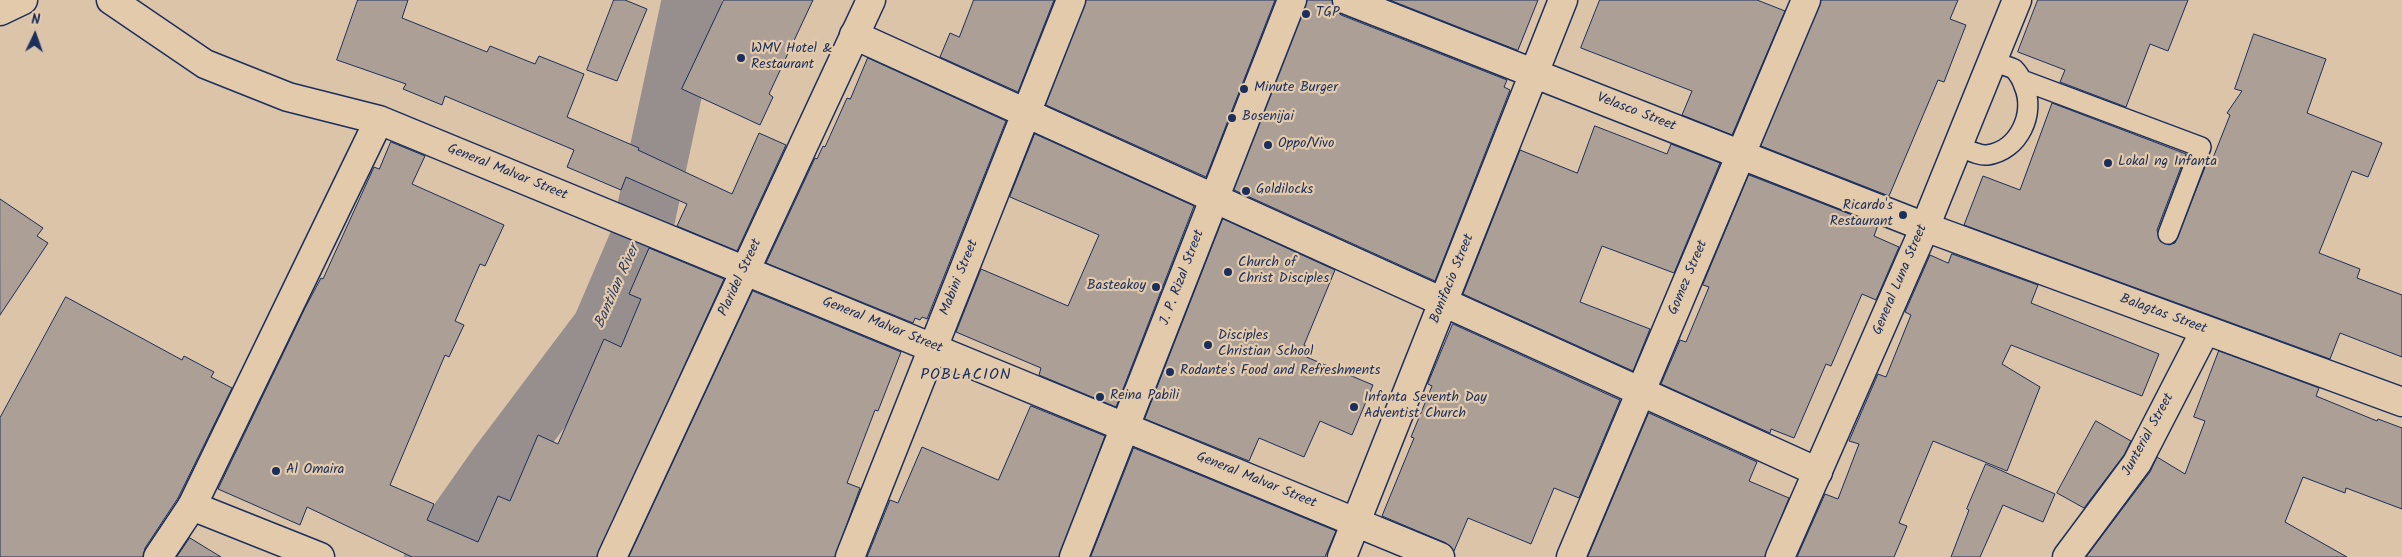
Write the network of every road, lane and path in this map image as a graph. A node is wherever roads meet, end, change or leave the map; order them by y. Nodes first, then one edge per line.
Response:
1 (24, 0) edge
2 (110, 0) edge
3 (871, 0) edge
4 (1071, 0) edge
5 (1292, 0) edge
6 (1347, 0) edge
7 (1563, 0) edge
8 (1806, 0) edge
9 (2017, 0) edge
10 (0, 11) edge
11 (854, 35) junction
12 (1992, 61) junction
13 (1535, 74) junction
14 (2022, 80) junction
15 (1025, 113) junction
16 (379, 120) junction
17 (1957, 146) junction
18 (1741, 154) junction
19 (1214, 198) junction
20 (1925, 227) junction
21 (2168, 234) dead end
22 (745, 270) junction
23 (1444, 302) junction
24 (2205, 331) junction
25 (933, 347) junction
26 (1641, 392) junction
27 (2402, 402) edge
28 (1125, 427) junction
29 (1818, 472) junction
30 (192, 506) junction
31 (1356, 522) junction
32 (158, 557) edge
33 (320, 557) edge
34 (612, 557) edge
35 (850, 557) edge
36 (1074, 557) edge
37 (1342, 557) edge
38 (1440, 557) edge
39 (1571, 557) edge
40 (1780, 557) edge
41 (2067, 557) edge

1 - 10 street
2 - 16 street, General Malvar Street
3 - 11 street, Plaridel Street
4 - 15 street, Mabini Street
5 - 19 street, J. P. Rizal Street
6 - 13 street, Velasco Street
7 - 13 street, Bonifacio Street
8 - 18 street, Gomez Street
9 - 12 street, General Luna Street
11 - 15 street
11 - 22 street, Plaridel Street
12 - 14 lane
12 - 17 street, General Luna Street
13 - 18 street, Velasco Street
13 - 23 street, Bonifacio Street
14 - 17 lane
14 - 21 lane
15 - 19 street
15 - 25 street, Mabini Street
16 - 22 street, General Malvar Street
16 - 30 street
17 - 20 street, General Luna Street
18 - 20 street, Velasco Street
18 - 26 street, Gomez Street
19 - 23 street
19 - 28 street, J. P. Rizal Street
20 - 24 street, Balagtas Street
20 - 29 street, General Luna Street
22 - 25 street, General Malvar Street
22 - 34 street, Plaridel Street
23 - 26 street
23 - 31 street, Bonifacio Street
24 - 27 street, Balagtas Street
24 - 41 street, Junterial Street
25 - 28 street, General Malvar Street
25 - 35 street, Mabini Street
26 - 29 street
26 - 39 street, Gomez Street
28 - 31 street, General Malvar Street
28 - 36 street, J. P. Rizal Street
29 - 40 street, General Luna Street
30 - 32 street
30 - 33 street
31 - 37 street, Bonifacio Street
31 - 38 street, General Malvar Street

